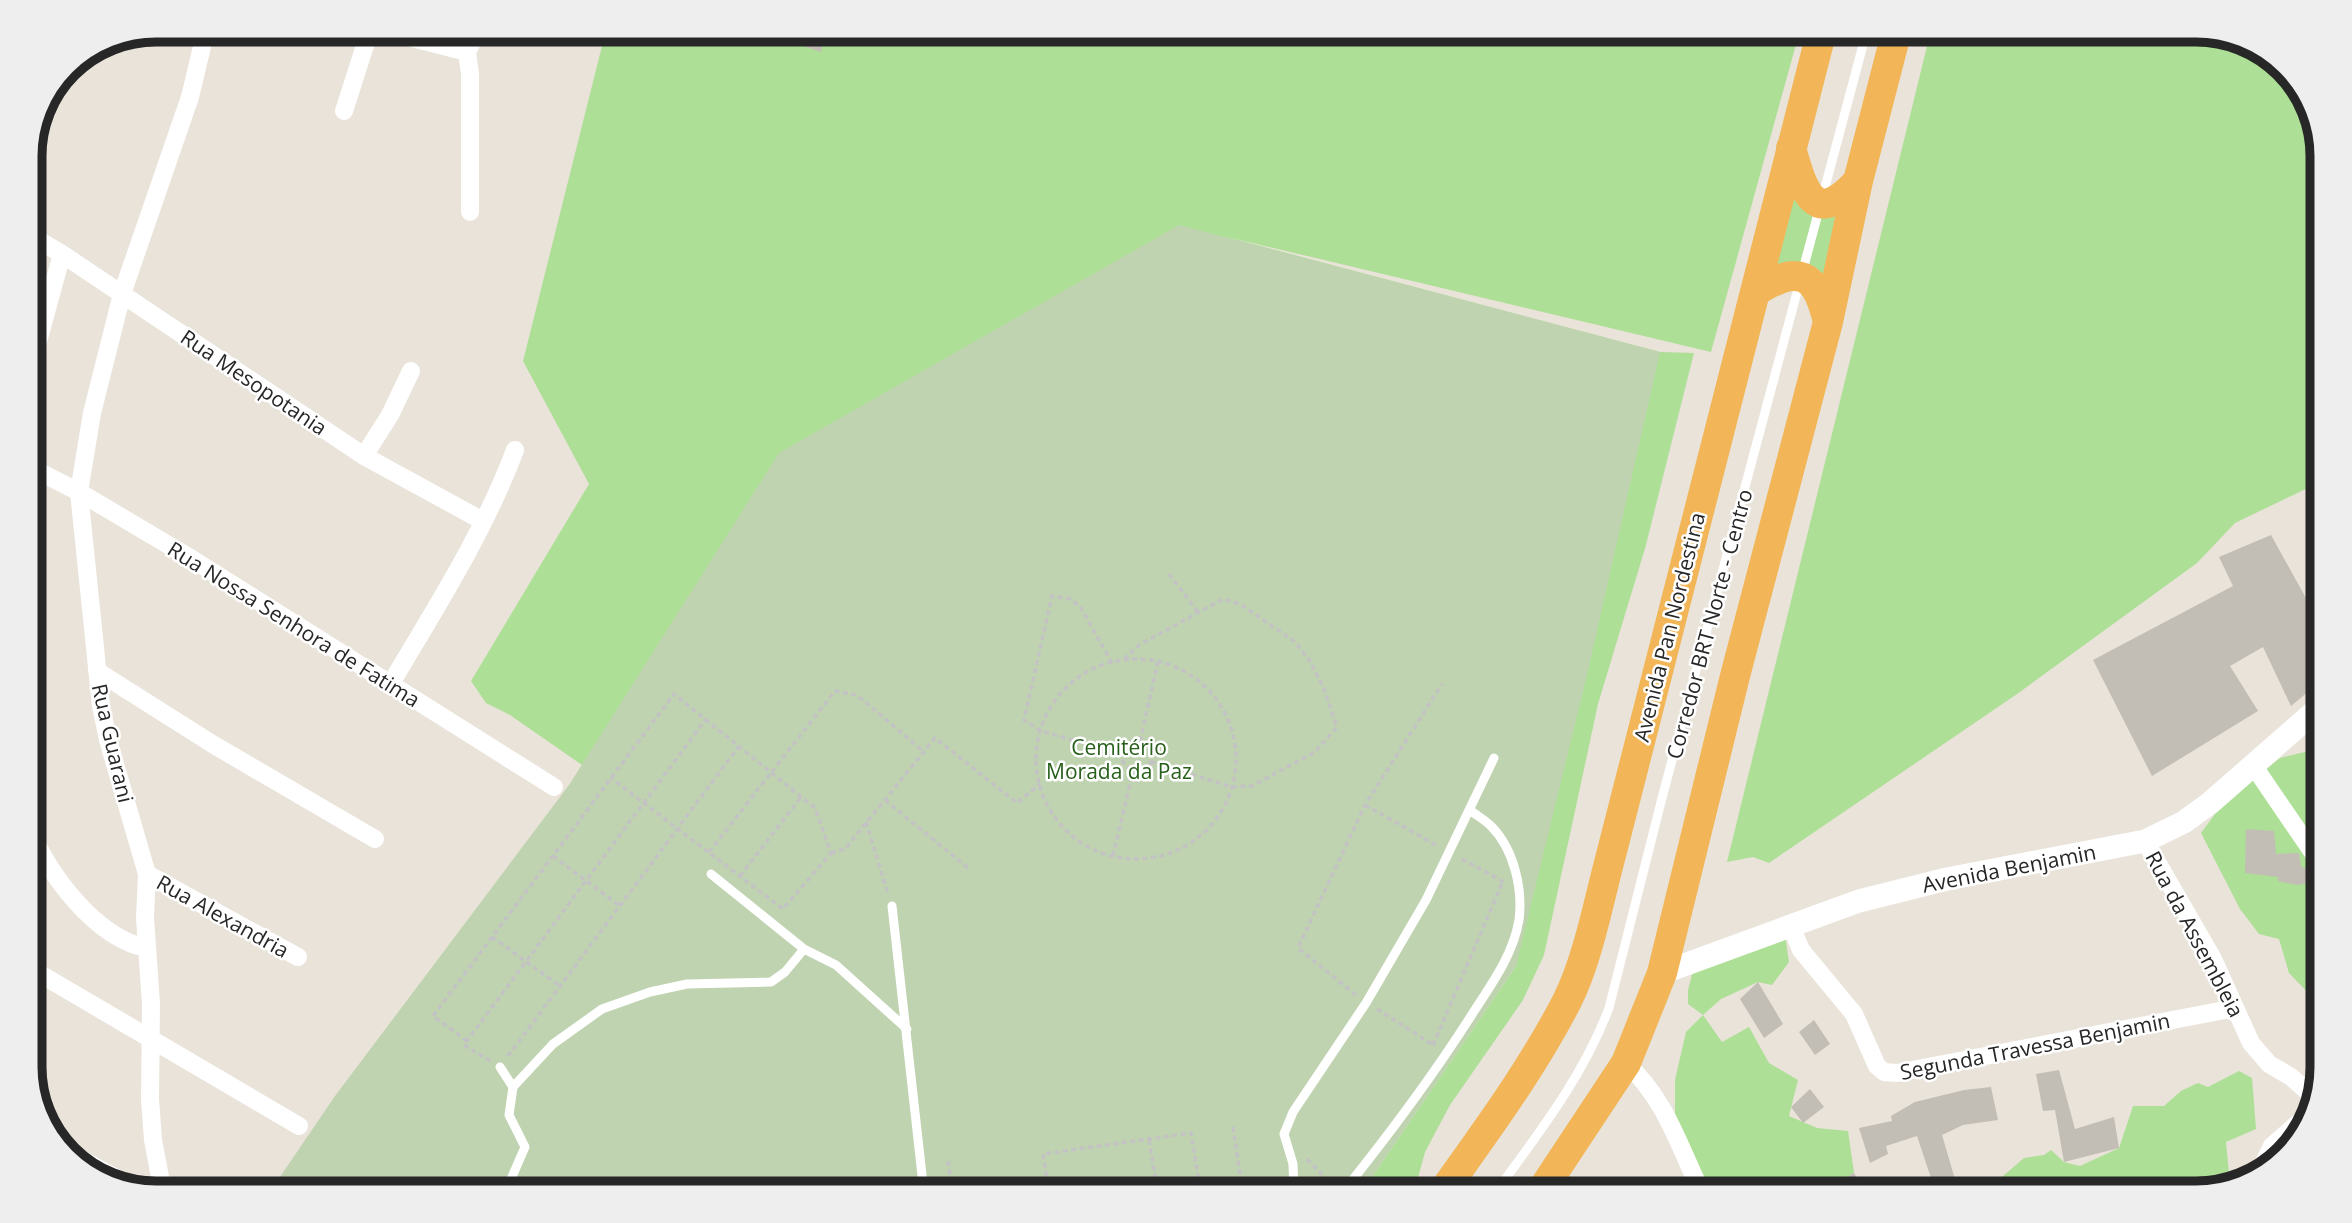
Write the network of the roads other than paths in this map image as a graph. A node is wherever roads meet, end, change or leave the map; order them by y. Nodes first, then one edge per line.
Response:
1 (203, 42) edge
2 (366, 42) edge
3 (428, 42) edge
4 (472, 42) edge
5 (1819, 42) edge
6 (1864, 42) edge
7 (1894, 42) edge
8 (467, 52) junction
9 (344, 111) dead end
10 (1790, 148) junction
11 (1858, 181) junction
12 (1821, 204) junction
13 (470, 212) dead end
14 (42, 242) edge
15 (62, 254) junction
16 (1801, 277) junction
17 (1755, 292) junction
18 (122, 294) junction
19 (1828, 322) junction
20 (42, 328) edge
21 (411, 371) dead end
22 (515, 450) dead end
23 (364, 456) junction
24 (42, 473) edge
25 (79, 492) junction
26 (483, 521) junction
27 (97, 671) junction
28 (390, 685) junction
29 (2310, 715) edge
30 (1494, 758) dead end
31 (2253, 765) junction
32 (554, 787) dead end
33 (1469, 810) junction
34 (375, 839) dead end
35 (2144, 841) junction
36 (2310, 848) edge
37 (42, 853) edge
38 (147, 874) junction
39 (711, 874) dead end
40 (892, 906) road end
41 (1791, 926) junction
42 (146, 948) junction
43 (804, 948) junction
44 (298, 957) dead end
45 (1662, 973) junction
46 (42, 975) edge
47 (2235, 1008) junction
48 (907, 1029) junction
49 (151, 1040) junction
50 (1626, 1063) junction
51 (499, 1067) road end
52 (513, 1087) junction
53 (2308, 1090) edge
54 (299, 1126) dead end
55 (2292, 1129) edge
56 (2267, 1156) edge
57 (159, 1175) junction
58 (154, 1181) edge
59 (160, 1181) edge
60 (510, 1181) edge
61 (923, 1181) edge
62 (1294, 1181) edge
63 (1350, 1181) edge
64 (1450, 1181) edge
65 (1504, 1181) edge
66 (1548, 1181) edge
67 (1696, 1181) edge

1 - 18 street, Rua Guarani
2 - 9 street
3 - 8 street
4 - 8 street
5 - 10 highway, Avenida Pan Nordestina
6 - 12 lane, Corredor BRT Norte - Centro
7 - 11 highway
8 - 13 street
10 - 12 highway
10 - 17 highway, Avenida Pan Nordestina
11 - 12 highway
11 - 19 highway
12 - 16 lane, Corredor BRT Norte - Centro
14 - 15 street, Rua Mesopotania
15 - 18 street, Rua Mesopotania
15 - 20 street
16 - 17 highway
16 - 19 highway
16 - 65 lane, Corredor BRT Norte - Centro
17 - 64 highway, Avenida Pan Nordestina
18 - 23 street, Rua Mesopotania
18 - 25 street, Rua Guarani
19 - 45 highway
21 - 23 street
22 - 26 street
23 - 26 street, Rua Mesopotania
24 - 25 street, Rua Nossa Senhora de Fatima
25 - 27 street, Rua Guarani
25 - 28 street, Rua Nossa Senhora de Fatima
26 - 28 street
27 - 34 street
27 - 38 street, Rua Guarani
28 - 32 street, Rua Nossa Senhora de Fatima
29 - 31 street, Avenida Benjamin
30 - 33 lane
31 - 35 street, Avenida Benjamin
31 - 36 street
33 - 62 lane
33 - 63 lane
35 - 41 street, Avenida Benjamin
35 - 47 street, Rua da Assembleia
37 - 42 street
38 - 42 street, Rua Guarani
38 - 44 street, Rua Alexandria
39 - 43 lane
40 - 48 lane
41 - 45 street, Avenida Benjamin
41 - 47 street, Segunda Travessa Benjamin
42 - 49 street, Rua Guarani
43 - 48 lane
43 - 52 lane
45 - 50 highway
46 - 49 street
47 - 53 street, Rua da Assembleia
48 - 61 lane
49 - 54 street
49 - 57 street, Rua Guarani
50 - 66 highway
50 - 67 street
51 - 52 lane
52 - 60 lane
55 - 56 street
57 - 58 street
57 - 59 street, Rua Guarani

